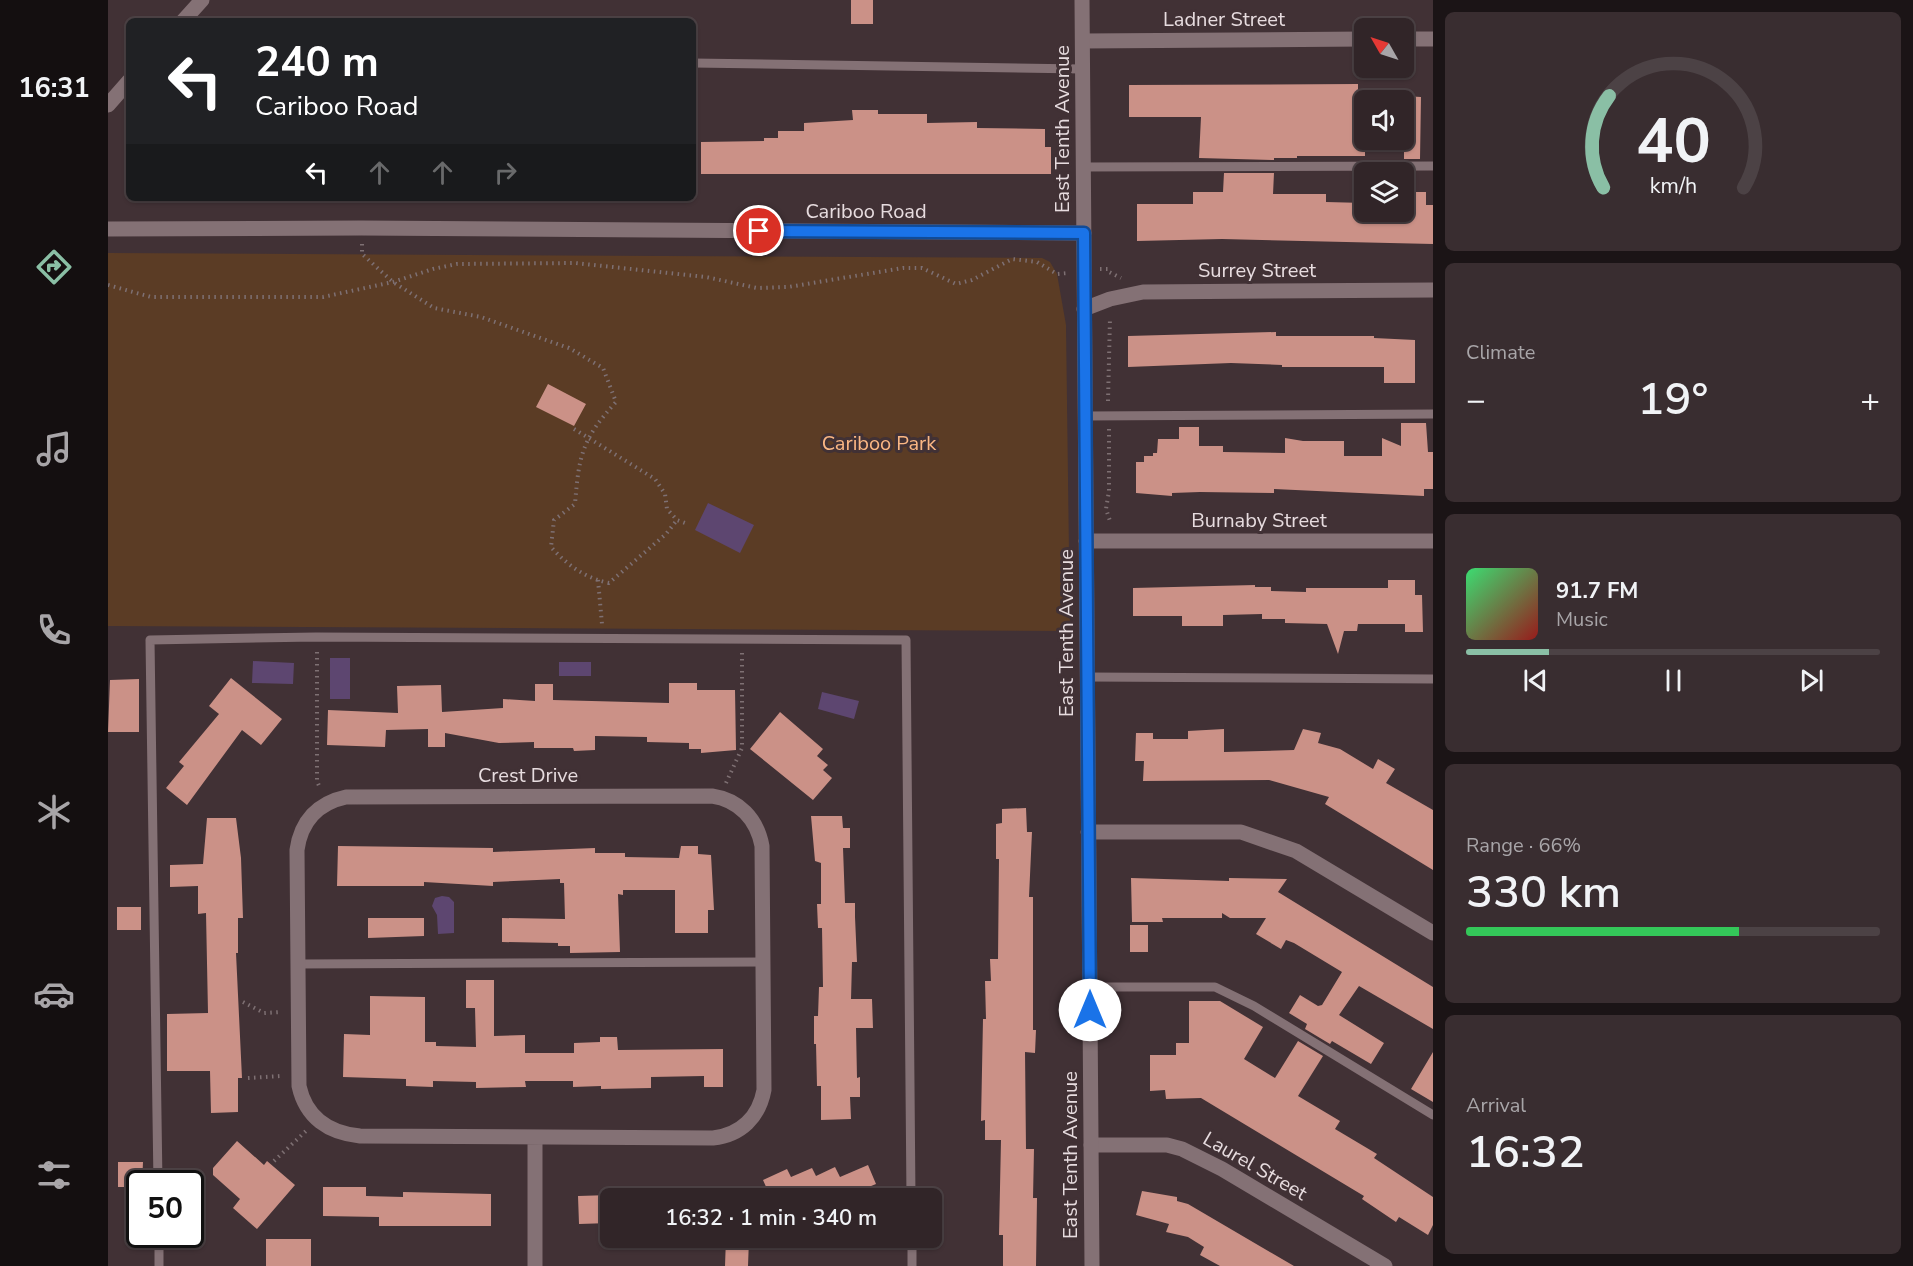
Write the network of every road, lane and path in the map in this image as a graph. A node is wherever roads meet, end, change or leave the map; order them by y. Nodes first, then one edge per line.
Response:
1 (202, 0) edge
2 (1082, 0) edge
3 (186, 18) edge
4 (1354, 39) edge
5 (1414, 39) edge
6 (1433, 39) edge
7 (1083, 41) junction
8 (696, 63) edge
9 (1082, 69) junction
10 (126, 84) edge
11 (108, 105) edge
12 (1083, 166) junction
13 (1433, 166) edge
14 (361, 228) junction
15 (108, 229) edge
16 (1084, 233) junction
17 (1108, 268) dead end
18 (1057, 274) dead end
19 (1116, 275) dead end
20 (393, 282) junction
21 (108, 285) edge
22 (1433, 290) edge
23 (1084, 309) junction
24 (1110, 310) dead end
25 (1108, 404) dead end
26 (1433, 414) edge
27 (1085, 416) junction
28 (574, 429) dead end
29 (1108, 429) dead end
30 (587, 438) junction
31 (677, 520) junction
32 (1110, 521) dead end
33 (685, 523) dead end
34 (1086, 541) junction
35 (1433, 541) edge
36 (597, 580) junction
37 (316, 637) junction
38 (603, 637) junction
39 (742, 638) junction
40 (1087, 676) junction
41 (1433, 679) edge
42 (720, 797) junction
43 (326, 803) junction
44 (1088, 832) junction
45 (1433, 933) edge
46 (764, 962) junction
47 (299, 964) junction
48 (1090, 987) junction
49 (243, 1002) dead end
50 (300, 1011) junction
51 (299, 1075) junction
52 (248, 1078) dead end
53 (1433, 1115) edge
54 (317, 1120) junction
55 (535, 1137) junction
56 (1091, 1145) junction
57 (274, 1161) dead end
58 (158, 1170) edge
59 (911, 1188) edge
60 (159, 1248) edge
61 (912, 1248) edge
62 (159, 1266) edge
63 (535, 1266) edge
64 (912, 1266) edge
65 (1092, 1266) edge
66 (1385, 1266) edge

1 - 3 street
2 - 7 street, East Tenth Avenue
4 - 7 street, Ladner Street
5 - 6 street
7 - 9 street, East Tenth Avenue
8 - 9 lane
9 - 12 street, East Tenth Avenue
10 - 11 street
12 - 13 lane
12 - 16 street, East Tenth Avenue
14 - 15 street, Cariboo Road
14 - 16 street, Cariboo Road
14 - 20 path
16 - 23 street, East Tenth Avenue
17 - 19 path
18 - 20 path
20 - 21 path
20 - 30 path
22 - 23 street, Surrey Street
23 - 27 street, East Tenth Avenue
24 - 25 path
26 - 27 lane
27 - 34 street, East Tenth Avenue
28 - 30 path
29 - 32 path
30 - 31 path
30 - 36 path
31 - 33 path
31 - 36 path
34 - 35 street, Burnaby Street
34 - 40 street, East Tenth Avenue
36 - 38 path
37 - 38 lane
37 - 43 path
37 - 58 lane
38 - 39 lane
39 - 42 path
39 - 59 lane
40 - 41 lane
40 - 44 street, East Tenth Avenue
42 - 43 street, Crest Drive
42 - 46 street
43 - 47 street
44 - 45 street
44 - 48 street, East Tenth Avenue
46 - 47 lane
46 - 55 street
47 - 50 street
48 - 53 lane
48 - 56 street, East Tenth Avenue
49 - 50 path
50 - 51 street
51 - 52 path
51 - 54 street
54 - 55 street
54 - 57 path
55 - 63 street
56 - 65 street, East Tenth Avenue
56 - 66 street, Laurel Street
60 - 62 lane
61 - 64 lane

